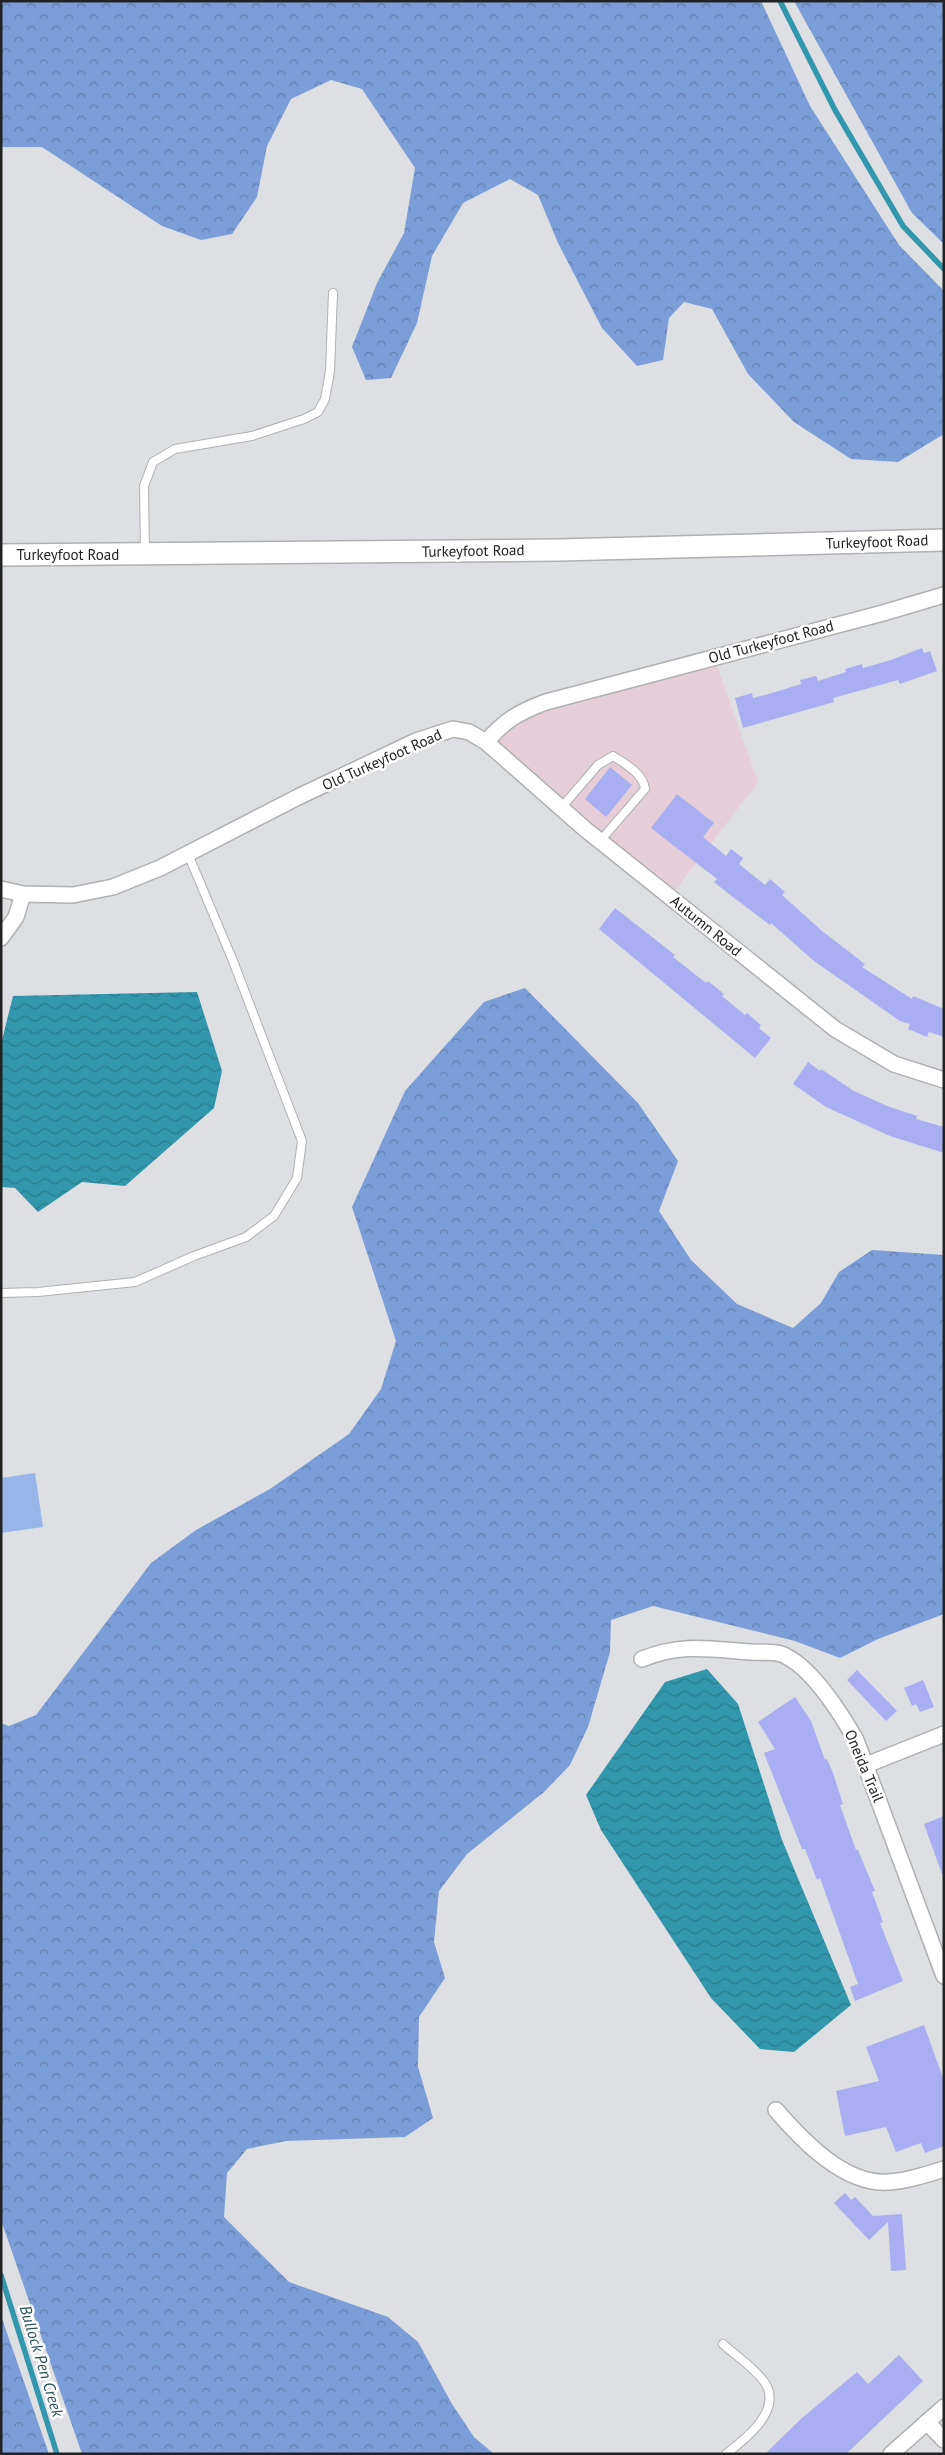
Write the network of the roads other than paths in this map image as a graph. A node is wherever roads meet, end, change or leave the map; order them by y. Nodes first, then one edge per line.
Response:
1 (334, 293) dead end
2 (944, 540) edge
3 (146, 554) junction
4 (1, 555) edge
5 (944, 594) edge
6 (486, 742) junction
7 (561, 808) junction
8 (600, 841) junction
9 (188, 854) junction
10 (1, 889) edge
11 (23, 894) junction
12 (1, 938) edge
13 (944, 1080) edge
14 (2, 1294) edge
15 (642, 1659) dead end
16 (944, 1734) edge
17 (866, 1765) junction
18 (944, 1976) edge
19 (776, 2110) dead end
20 (944, 2169) edge
21 (723, 2344) dead end
22 (944, 2407) edge
23 (927, 2422) junction
24 (944, 2440) edge
25 (726, 2454) edge
26 (891, 2454) edge

1 - 3 lane
2 - 3 main road, Turkeyfoot Road
3 - 4 main road, Turkeyfoot Road
5 - 6 street, Old Turkeyfoot Road
6 - 7 street, Autumn Road
6 - 9 street, Old Turkeyfoot Road
7 - 8 street, Autumn Road
7 - 8 lane
8 - 13 street, Autumn Road
9 - 11 street, Old Turkeyfoot Road
9 - 14 lane
10 - 11 street, Old Turkeyfoot Road
11 - 12 street
15 - 17 street, Oneida Trail
16 - 17 street
17 - 18 street, Oneida Trail
19 - 20 street
21 - 25 lane
22 - 23 street
23 - 24 street
23 - 26 street

